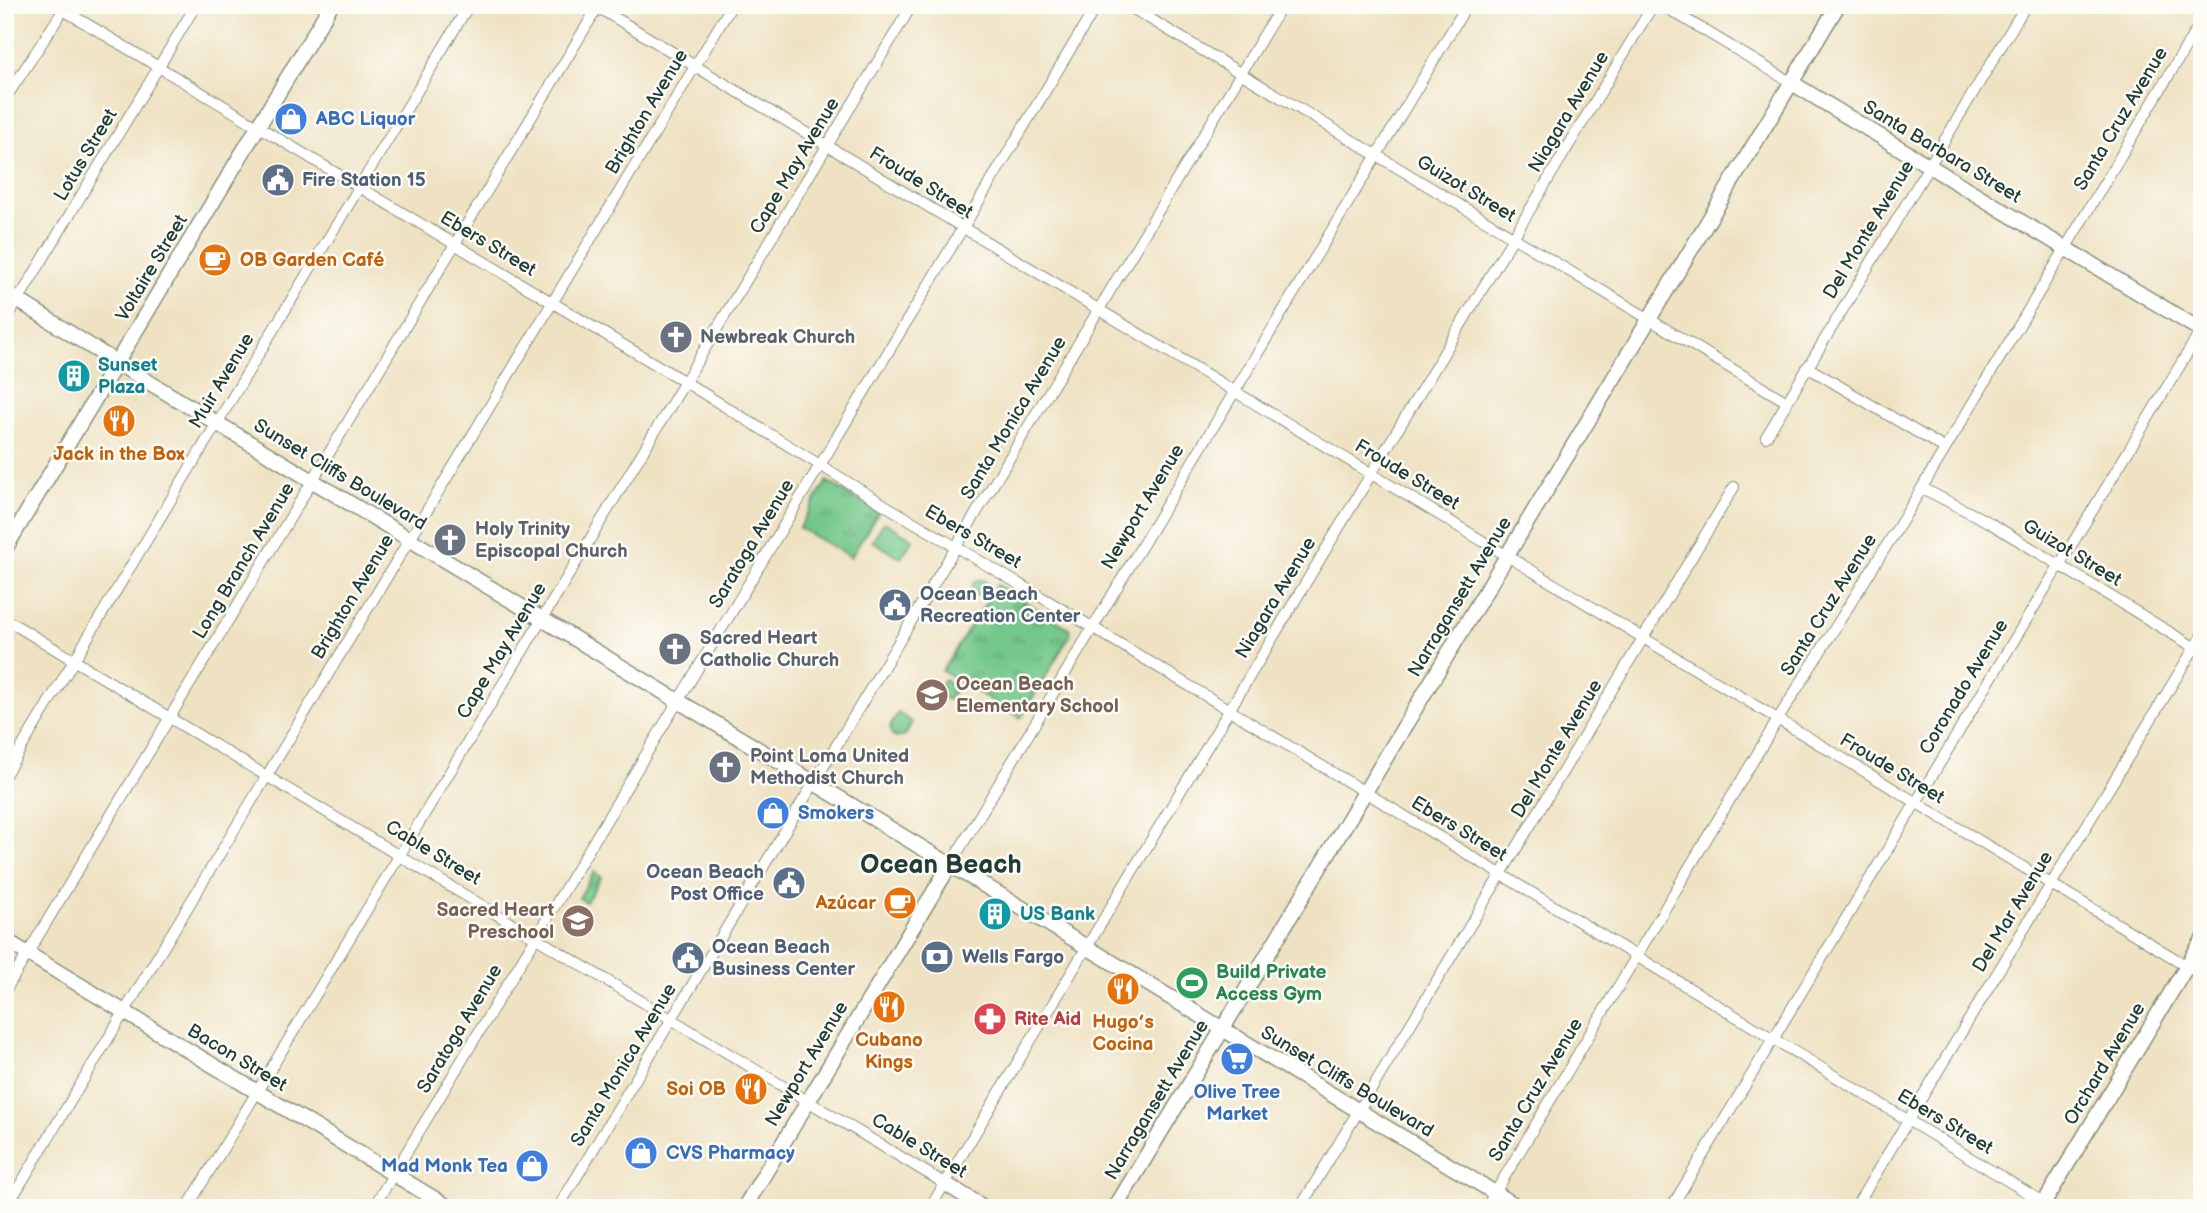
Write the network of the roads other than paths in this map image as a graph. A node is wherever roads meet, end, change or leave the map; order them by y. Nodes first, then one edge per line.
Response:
1 (196, 5) edge
2 (331, 5) edge
3 (469, 5) edge
4 (732, 5) edge
5 (912, 5) edge
6 (1097, 5) edge
7 (1127, 5) edge
8 (1282, 5) edge
9 (1467, 5) edge
10 (1653, 5) edge
11 (1662, 5) edge
12 (1838, 5) edge
13 (2025, 5) edge
14 (2196, 5) edge
15 (597, 6) edge
16 (61, 7) edge
17 (2202, 9) edge
18 (2202, 20) edge
19 (159, 67) junction
20 (696, 67) junction
21 (1241, 74) junction
22 (1792, 83) junction
23 (5, 99) edge
24 (259, 126) junction
25 (828, 146) junction
26 (1377, 156) junction
27 (1929, 166) junction
28 (360, 186) junction
29 (963, 229) junction
30 (1513, 238) junction
31 (454, 244) junction
32 (2064, 248) junction
33 (5, 292) edge
34 (19, 300) junction
35 (552, 303) junction
36 (1098, 311) junction
37 (1649, 319) junction
38 (5, 322) edge
39 (2201, 330) edge
40 (117, 363) junction
41 (1807, 367) junction
42 (685, 382) junction
43 (1235, 391) junction
44 (1787, 402) junction
45 (218, 423) junction
46 (1766, 437) dead end
47 (1944, 448) junction
48 (820, 465) junction
49 (1370, 473) junction
50 (312, 481) junction
51 (1734, 487) dead end
52 (1922, 488) junction
53 (409, 539) junction
54 (956, 547) junction
55 (5, 549) edge
56 (1507, 556) junction
57 (2059, 565) junction
58 (542, 618) junction
59 (5, 619) edge
60 (1093, 629) junction
61 (2202, 635) edge
62 (1644, 639) junction
63 (2198, 650) edge
64 (74, 660) junction
65 (679, 701) junction
66 (1229, 712) junction
67 (170, 718) junction
68 (1778, 719) junction
69 (5, 775) edge
70 (267, 776) junction
71 (814, 783) junction
72 (1364, 793) junction
73 (1914, 803) junction
74 (400, 855) junction
75 (950, 865) junction
76 (1501, 874) junction
77 (2050, 884) junction
78 (535, 937) junction
79 (5, 940) edge
80 (2202, 941) edge
81 (1086, 947) junction
82 (27, 953) junction
83 (1638, 956) junction
84 (2186, 966) junction
85 (2202, 975) edge
86 (5, 990) edge
87 (125, 1013) junction
88 (671, 1020) junction
89 (1223, 1029) junction
90 (1773, 1039) junction
91 (257, 1092) junction
92 (808, 1101) junction
93 (1359, 1111) junction
94 (1908, 1119) junction
95 (393, 1174) junction
96 (944, 1183) junction
97 (1495, 1193) junction
98 (2046, 1206) edge
99 (6, 1208) edge
100 (187, 1208) edge
101 (373, 1208) edge
102 (450, 1208) edge
103 (558, 1208) edge
104 (744, 1208) edge
105 (930, 1208) edge
106 (985, 1208) edge
107 (1115, 1208) edge
108 (1300, 1208) edge
109 (1486, 1208) edge
110 (1520, 1208) edge
111 (1671, 1208) edge
112 (1855, 1208) edge

1 - 19 street, Lotus Street
2 - 24 street, Voltaire Street
3 - 28 street, Muir Avenue
4 - 20 street, Brighton Avenue
5 - 25 street, Cape May Avenue
6 - 29 street, Saratoga Avenue
7 - 21 street, Guizot Street
8 - 21 street, Santa Monica Avenue
9 - 26 street, Newport Avenue
10 - 30 street, Niagara Avenue
11 - 22 street, Santa Barbara Street
12 - 22 street, Narragansett Avenue
13 - 27 street, Del Monte Avenue
14 - 17 street
15 - 20 street, Froude Street
15 - 31 street, Long Branch Avenue
16 - 19 street, Ebers Street
16 - 23 street
18 - 32 street, Santa Cruz Avenue
19 - 24 street, Ebers Street
19 - 34 street, Lotus Street
20 - 25 street, Froude Street
20 - 35 street, Brighton Avenue
21 - 26 street, Guizot Street
21 - 36 street, Santa Monica Avenue
22 - 27 street, Santa Barbara Street
22 - 37 street, Narragansett Avenue
24 - 28 street, Ebers Street
24 - 40 street, Voltaire Street
25 - 29 street, Froude Street
25 - 42 street, Cape May Avenue
26 - 30 street, Guizot Street
26 - 43 street, Newport Avenue
27 - 32 street, Santa Barbara Street
27 - 41 street, Del Monte Avenue
28 - 31 street, Ebers Street
28 - 45 street, Muir Avenue
29 - 36 street, Froude Street
29 - 48 street, Saratoga Avenue
30 - 37 street, Guizot Street
30 - 49 street, Niagara Avenue
31 - 35 street, Ebers Street
31 - 50 street, Long Branch Avenue
32 - 39 street, Santa Barbara Street
32 - 47 street, Santa Cruz Avenue
33 - 34 street, Sunset Cliffs Boulevard
34 - 38 street, Lotus Street
34 - 40 street, Sunset Cliffs Boulevard
35 - 42 street, Ebers Street
35 - 53 street, Brighton Avenue
36 - 43 street, Froude Street
36 - 54 street, Santa Monica Avenue
37 - 44 street, Guizot Street
37 - 56 street, Narragansett Avenue
39 - 57 street, Coronado Avenue
40 - 45 street, Sunset Cliffs Boulevard
40 - 55 street, Voltaire Street
41 - 44 street, Del Monte Avenue
41 - 47 street
42 - 48 street, Ebers Street
42 - 58 street, Cape May Avenue
43 - 49 street, Froude Street
43 - 60 street, Newport Avenue
44 - 46 street, Del Monte Avenue
45 - 50 street, Sunset Cliffs Boulevard
45 - 64 street, Muir Avenue
47 - 52 street, Santa Cruz Avenue
48 - 54 street, Ebers Street
48 - 65 street, Saratoga Avenue
49 - 56 street, Froude Street
49 - 66 street, Niagara Avenue
50 - 53 street, Sunset Cliffs Boulevard
50 - 67 street, Long Branch Avenue
51 - 62 street, Del Monte Avenue
52 - 57 street, Guizot Street
52 - 68 street, Santa Cruz Avenue
53 - 58 street, Sunset Cliffs Boulevard
53 - 70 street, Brighton Avenue
54 - 60 street, Ebers Street
54 - 71 street, Santa Monica Avenue
56 - 62 street, Froude Street
56 - 72 street, Narragansett Avenue
57 - 63 street, Guizot Street
57 - 73 street, Coronado Avenue
58 - 65 street, Sunset Cliffs Boulevard
58 - 74 street, Cape May Avenue
59 - 64 street, Cable Street
60 - 66 street, Ebers Street
60 - 75 street, Newport Avenue
61 - 63 street, Del Mar Avenue
62 - 68 street, Froude Street
62 - 76 street, Del Monte Avenue
63 - 77 street, Del Mar Avenue
64 - 67 street, Cable Street
64 - 69 street, Muir Avenue
65 - 71 street, Sunset Cliffs Boulevard
65 - 78 street, Saratoga Avenue
66 - 72 street, Ebers Street
66 - 81 street, Niagara Avenue
67 - 70 street, Cable Street
67 - 82 street, Long Branch Avenue
68 - 73 street, Froude Street
68 - 83 street, Santa Cruz Avenue
70 - 74 street, Cable Street
70 - 87 street, Brighton Avenue
71 - 75 street, Sunset Cliffs Boulevard
71 - 88 street, Santa Monica Avenue
72 - 76 street, Ebers Street
72 - 89 street, Narragansett Avenue
73 - 77 street, Froude Street
73 - 90 street, Coronado Avenue
74 - 78 street, Cable Street
74 - 91 street, Cape May Avenue
75 - 81 street, Sunset Cliffs Boulevard
75 - 92 street, Newport Avenue
76 - 83 street, Ebers Street
76 - 93 street, Del Monte Avenue
77 - 84 street, Froude Street
77 - 94 street, Del Mar Avenue
78 - 88 street, Cable Street
78 - 95 street, Saratoga Avenue
79 - 82 street, Bacon Street
80 - 84 street, Orchard Avenue
81 - 89 street, Sunset Cliffs Boulevard
81 - 96 street, Niagara Avenue
82 - 86 street, Long Branch Avenue
82 - 87 street, Bacon Street
83 - 90 street, Ebers Street
83 - 97 street, Santa Cruz Avenue
84 - 85 street, Froude Street
84 - 98 street, Orchard Avenue
87 - 91 street, Bacon Street
87 - 99 street, Brighton Avenue
88 - 92 street, Cable Street
88 - 103 street, Santa Monica Avenue
89 - 93 street, Sunset Cliffs Boulevard
89 - 107 street, Narragansett Avenue
90 - 94 street, Ebers Street
90 - 111 street, Coronado Avenue
91 - 95 street, Bacon Street
91 - 100 street, Cape May Avenue
92 - 96 street, Cable Street
92 - 104 street, Newport Avenue
93 - 97 street, Sunset Cliffs Boulevard
93 - 108 street, Del Monte Avenue
94 - 98 street, Ebers Street
94 - 112 street, Del Mar Avenue
95 - 101 street, Saratoga Avenue
95 - 102 street, Bacon Street
96 - 105 street, Niagara Avenue
96 - 106 street, Cable Street
97 - 109 street, Santa Cruz Avenue
97 - 110 street, Sunset Cliffs Boulevard

